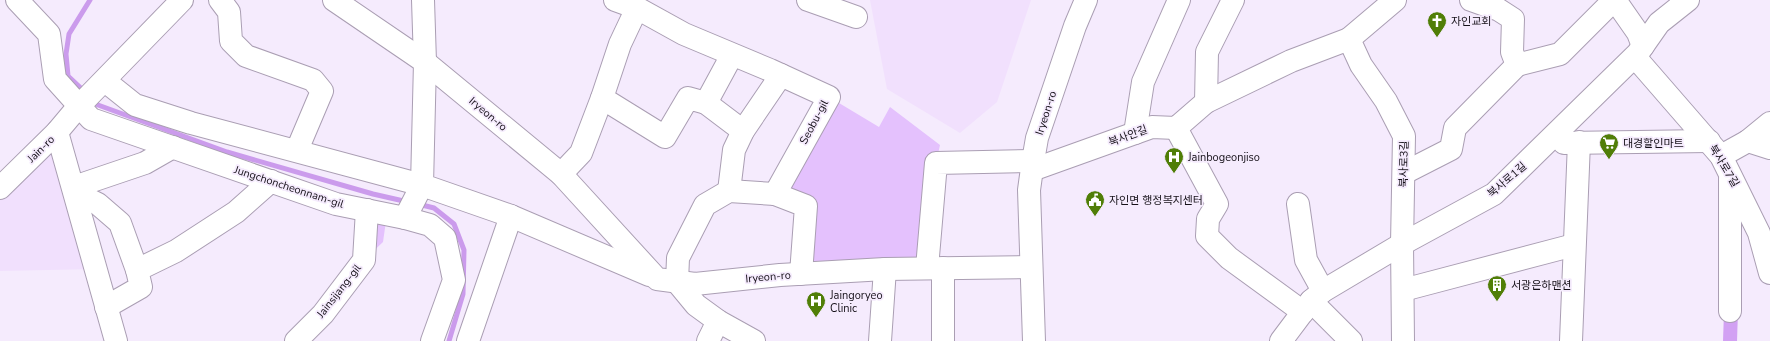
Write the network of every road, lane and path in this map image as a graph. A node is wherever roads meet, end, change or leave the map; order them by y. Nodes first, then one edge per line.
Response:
1 (17, 0) edge
2 (182, 0) edge
3 (220, 0) edge
4 (334, 0) edge
5 (423, 0) edge
6 (615, 0) edge
7 (808, 0) edge
8 (1086, 0) edge
9 (1179, 0) edge
10 (1233, 0) edge
11 (1395, 0) edge
12 (1471, 0) edge
13 (1614, 0) edge
14 (1688, 0) edge
15 (647, 7) edge
16 (1516, 10) edge
17 (856, 17) dead end
18 (1349, 39) junction
19 (1639, 51) junction
20 (732, 55) junction
21 (425, 62) junction
22 (1517, 65) junction
23 (781, 75) junction
24 (106, 81) junction
25 (602, 98) junction
26 (1206, 102) junction
27 (706, 103) junction
28 (78, 107) junction
29 (1770, 123) edge
30 (1176, 128) junction
31 (744, 131) junction
32 (57, 132) junction
33 (1135, 133) junction
34 (1748, 141) junction
35 (1579, 142) junction
36 (1546, 144) junction
37 (172, 147) junction
38 (1770, 148) edge
39 (1715, 149) junction
40 (297, 150) junction
41 (1032, 165) junction
42 (1404, 172) junction
43 (561, 174) junction
44 (1730, 176) junction
45 (271, 181) junction
46 (422, 185) junction
47 (0, 188) edge
48 (75, 190) junction
49 (729, 191) junction
50 (775, 194) junction
51 (1298, 204) dead end
52 (367, 210) junction
53 (511, 216) junction
54 (405, 218) junction
55 (1402, 244) junction
56 (1574, 245) junction
57 (1031, 267) junction
58 (885, 268) junction
59 (935, 268) junction
60 (137, 270) junction
61 (1770, 273) edge
62 (801, 274) junction
63 (667, 280) junction
64 (1403, 290) junction
65 (1312, 301) junction
66 (106, 307) junction
67 (1730, 311) dead end
68 (718, 321) junction
69 (116, 341) edge
70 (296, 341) edge
71 (432, 341) edge
72 (468, 341) edge
73 (708, 341) edge
74 (754, 341) edge
75 (880, 341) edge
76 (943, 341) edge
77 (1034, 341) edge
78 (1281, 341) edge
79 (1351, 341) edge
80 (1403, 341) edge
81 (1571, 341) edge

1 - 28 street, Jungchoncheonnam-gil
2 - 24 street, Jain-ro
3 - 40 street
4 - 21 street, Iryeon-ro
5 - 21 street
6 - 15 street, Seobu-gil
7 - 17 street
8 - 41 street, Iryeon-ro
9 - 33 street
10 - 26 street
11 - 18 street
12 - 16 street
13 - 19 street, 북사로7길
13 - 22 street
14 - 19 street, 북사로1길
15 - 20 street, Seobu-gil
15 - 25 street
16 - 22 street
18 - 26 street
18 - 42 street, 북사로3길
19 - 36 street, 북사로1길
19 - 39 street, 북사로7길
20 - 23 street, Seobu-gil
20 - 27 street
21 - 43 street, Iryeon-ro
21 - 46 street
22 - 42 street
23 - 31 street
23 - 50 street, Seobu-gil
24 - 28 street, Jain-ro
24 - 40 street
25 - 27 street
25 - 43 street
26 - 30 street
27 - 31 street
28 - 32 street, Jain-ro
28 - 37 street, Jungchoncheonnam-gil
29 - 34 street
30 - 33 street, 북사안길
30 - 65 street
31 - 49 street
32 - 47 street, Jain-ro
32 - 48 street
33 - 41 street, 북사안길
34 - 38 street
34 - 39 street
35 - 36 street
35 - 39 street
35 - 56 street
36 - 55 street, 북사로1길
37 - 45 street, Jungchoncheonnam-gil
37 - 48 street
39 - 44 street, 북사로7길
40 - 46 street
41 - 57 street, Iryeon-ro
41 - 59 street, 북사안길
42 - 55 street, 북사로3길
43 - 63 street, Iryeon-ro
44 - 61 street, 북사로7길
44 - 67 street
45 - 52 street, Jungchoncheonnam-gil
45 - 60 street
46 - 53 street
46 - 54 street
48 - 60 street
48 - 66 street
49 - 50 street
49 - 63 street
50 - 62 street
51 - 65 street
52 - 54 street, Jungchoncheonnam-gil
52 - 70 street, Jainsijang-gil
53 - 63 street
53 - 72 street
54 - 71 street, Jungchoncheonnam-gil
55 - 64 street, 북사로3길
55 - 65 street, 북사로1길
56 - 64 street
56 - 81 street
57 - 59 street, Iryeon-ro
57 - 77 street
58 - 59 street, Iryeon-ro
58 - 62 street, Iryeon-ro
58 - 75 street
59 - 76 street
60 - 66 street
62 - 63 street, Iryeon-ro
63 - 68 street
64 - 80 street, 북사로3길
65 - 78 street, 북사로1길
65 - 79 street
66 - 69 street
68 - 73 street
68 - 74 street

